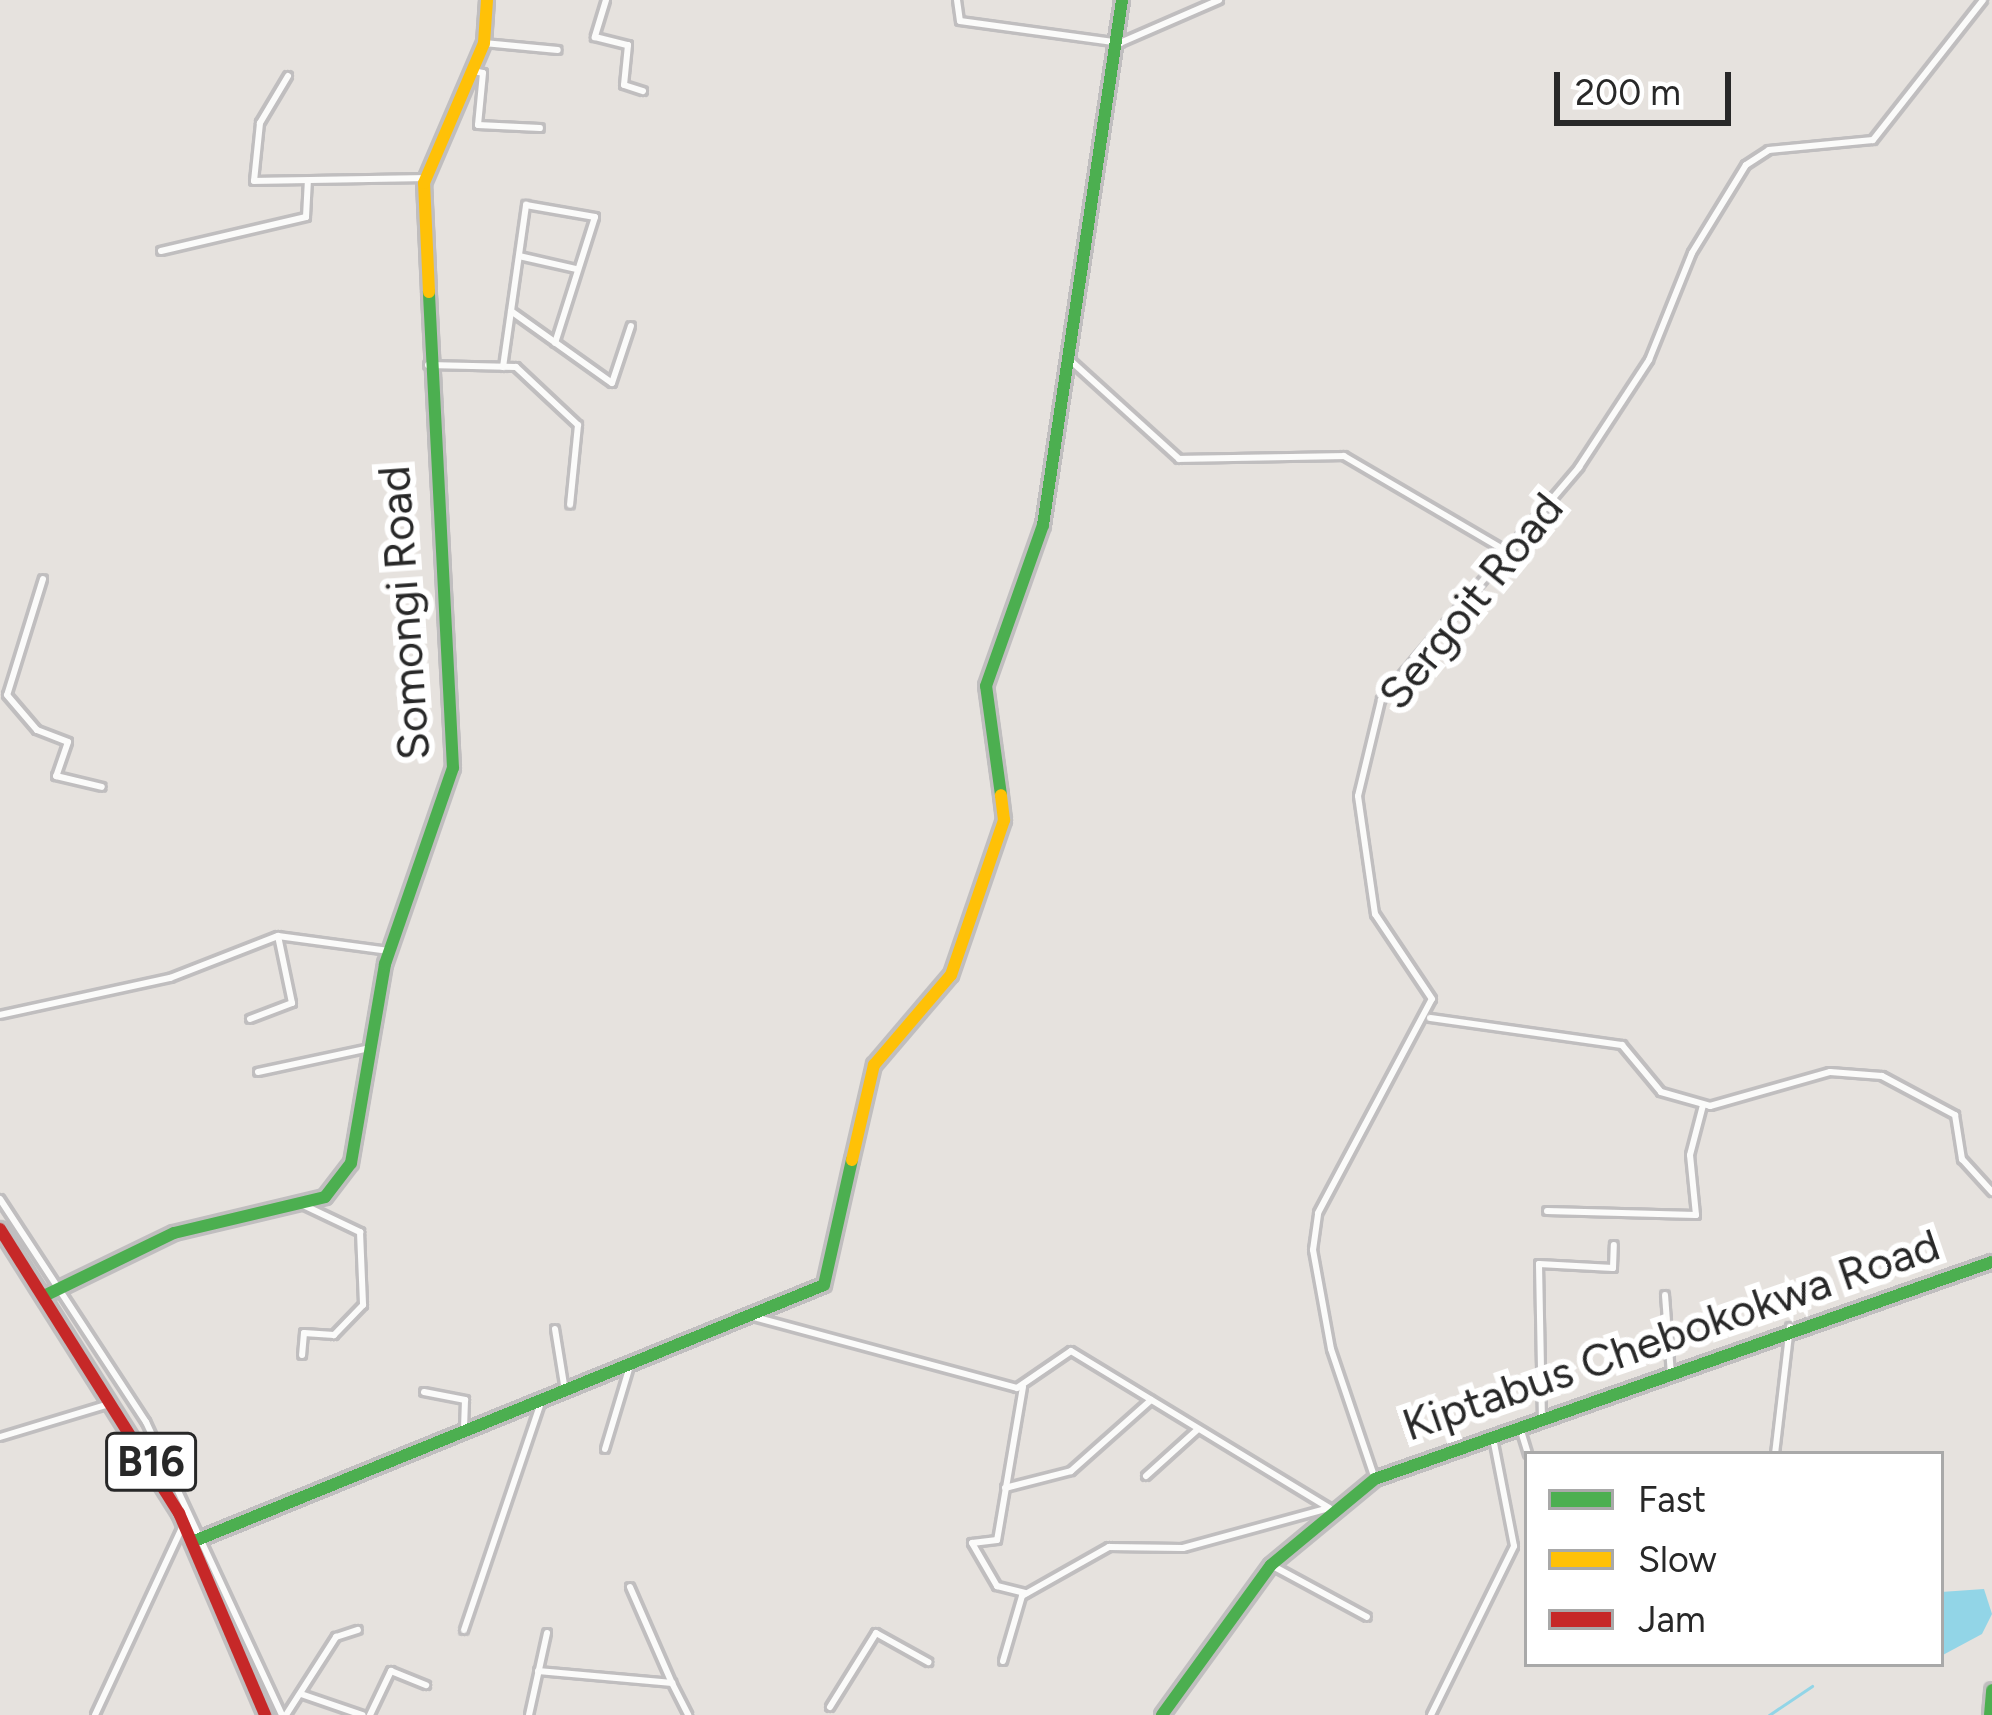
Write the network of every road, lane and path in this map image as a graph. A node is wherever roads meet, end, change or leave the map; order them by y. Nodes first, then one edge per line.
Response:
1 (487, 0) edge
2 (606, 0) edge
3 (957, 0) edge
4 (1122, 0) edge
5 (1219, 0) edge
6 (1983, 0) edge
7 (484, 43) junction
8 (1120, 43) junction
9 (559, 50) dead end
10 (473, 71) junction
11 (288, 76) dead end
12 (643, 91) dead end
13 (541, 128) dead end
14 (425, 178) junction
15 (308, 181) junction
16 (161, 251) dead end
17 (519, 256) junction
18 (576, 269) junction
19 (511, 311) junction
20 (631, 326) dead end
21 (555, 343) junction
22 (1070, 359) junction
23 (428, 365) junction
24 (503, 367) junction
25 (570, 505) dead end
26 (1504, 550) junction
27 (43, 579) dead end
28 (2, 683) edge
29 (102, 787) dead end
30 (278, 936) junction
31 (389, 952) junction
32 (0, 1016) edge
33 (1430, 1018) junction
34 (250, 1019) dead end
35 (370, 1048) junction
36 (258, 1072) dead end
37 (1703, 1105) junction
38 (1992, 1192) edge
39 (0, 1199) edge
40 (299, 1203) junction
41 (1547, 1211) dead end
42 (0, 1229) edge
43 (1614, 1245) dead end
44 (1992, 1262) edge
45 (58, 1289) junction
46 (1665, 1295) dead end
47 (44, 1296) junction
48 (754, 1317) junction
49 (1790, 1327) junction
50 (555, 1329) dead end
51 (302, 1355) dead end
52 (629, 1369) junction
53 (1671, 1375) junction
54 (1023, 1388) junction
55 (424, 1392) dead end
56 (565, 1394) junction
57 (1151, 1400) junction
58 (541, 1403) junction
59 (106, 1405) dead end
60 (1542, 1423) junction
61 (1198, 1430) junction
62 (1521, 1431) junction
63 (464, 1433) junction
64 (0, 1437) edge
65 (1493, 1438) junction
66 (605, 1449) dead end
67 (1527, 1451) edge
68 (1775, 1451) edge
69 (1146, 1476) dead end
70 (1375, 1479) junction
71 (1005, 1488) junction
72 (1329, 1508) junction
73 (184, 1521) junction
74 (199, 1539) junction
75 (1271, 1565) junction
76 (630, 1587) dead end
77 (1026, 1593) junction
78 (1367, 1616) dead end
79 (358, 1630) dead end
80 (464, 1630) dead end
81 (547, 1633) dead end
82 (928, 1661) dead end
83 (1003, 1661) dead end
84 (538, 1671) junction
85 (672, 1683) junction
86 (426, 1684) dead end
87 (1992, 1690) edge
88 (302, 1694) junction
89 (830, 1707) dead end
90 (94, 1715) edge
91 (265, 1715) edge
92 (284, 1715) edge
93 (366, 1715) edge
94 (530, 1715) edge
95 (688, 1715) edge
96 (1162, 1715) edge
97 (1432, 1715) edge
98 (1990, 1715) edge

1 - 7 street, Somongi Road
2 - 12 street
3 - 8 street
4 - 8 street
5 - 8 street
6 - 26 street, Sergoit Road
7 - 9 street
7 - 10 street, Somongi Road
8 - 22 street
10 - 13 street
10 - 14 street, Somongi Road
11 - 15 street
14 - 15 street
14 - 23 street, Somongi Road
15 - 16 street
17 - 18 street
17 - 18 street
17 - 19 street
18 - 21 street
19 - 21 street
19 - 24 street
20 - 21 street
22 - 26 street
22 - 48 street
23 - 24 street
23 - 31 street, Somongi Road
24 - 25 street
26 - 33 street, Sergoit Road
27 - 28 street
28 - 29 street
30 - 31 street
30 - 32 street
30 - 34 street
31 - 35 street, Somongi Road
33 - 37 street
33 - 70 street
35 - 36 street
35 - 40 street, Somongi Road
37 - 38 street
37 - 41 street
39 - 45 street
40 - 45 street, Somongi Road
40 - 51 street
42 - 47 street, B16
43 - 60 street
44 - 49 street, Kiptabus Chebokokwa Road
45 - 47 street, Somongi Road
45 - 74 street
46 - 53 street
47 - 73 street, B16
48 - 52 street
48 - 54 street
49 - 53 street, Kiptabus Chebokokwa Road
49 - 68 street
50 - 56 street
52 - 56 street
52 - 66 street
53 - 60 street, Kiptabus Chebokokwa Road
54 - 57 street
54 - 71 street
55 - 63 street
56 - 58 street
57 - 61 street
57 - 71 street
58 - 63 street
58 - 80 street
59 - 64 street
60 - 62 street, Kiptabus Chebokokwa Road
61 - 69 street
61 - 72 street
62 - 65 street, Kiptabus Chebokokwa Road
62 - 67 street
63 - 74 street
65 - 70 street, Kiptabus Chebokokwa Road
65 - 97 street
70 - 72 street, Kiptabus Chebokokwa Road
71 - 77 street
72 - 75 street, Kiptabus Chebokokwa Road
72 - 77 street
73 - 74 street, B16
73 - 90 street
74 - 91 street, B16
74 - 92 street
75 - 78 street
75 - 96 street, Kiptabus Chebokokwa Road
76 - 85 street
77 - 83 street
79 - 88 street
81 - 84 street
82 - 89 street
84 - 85 street
84 - 94 street
85 - 95 street
86 - 93 street
87 - 98 street
88 - 92 street
88 - 93 street

